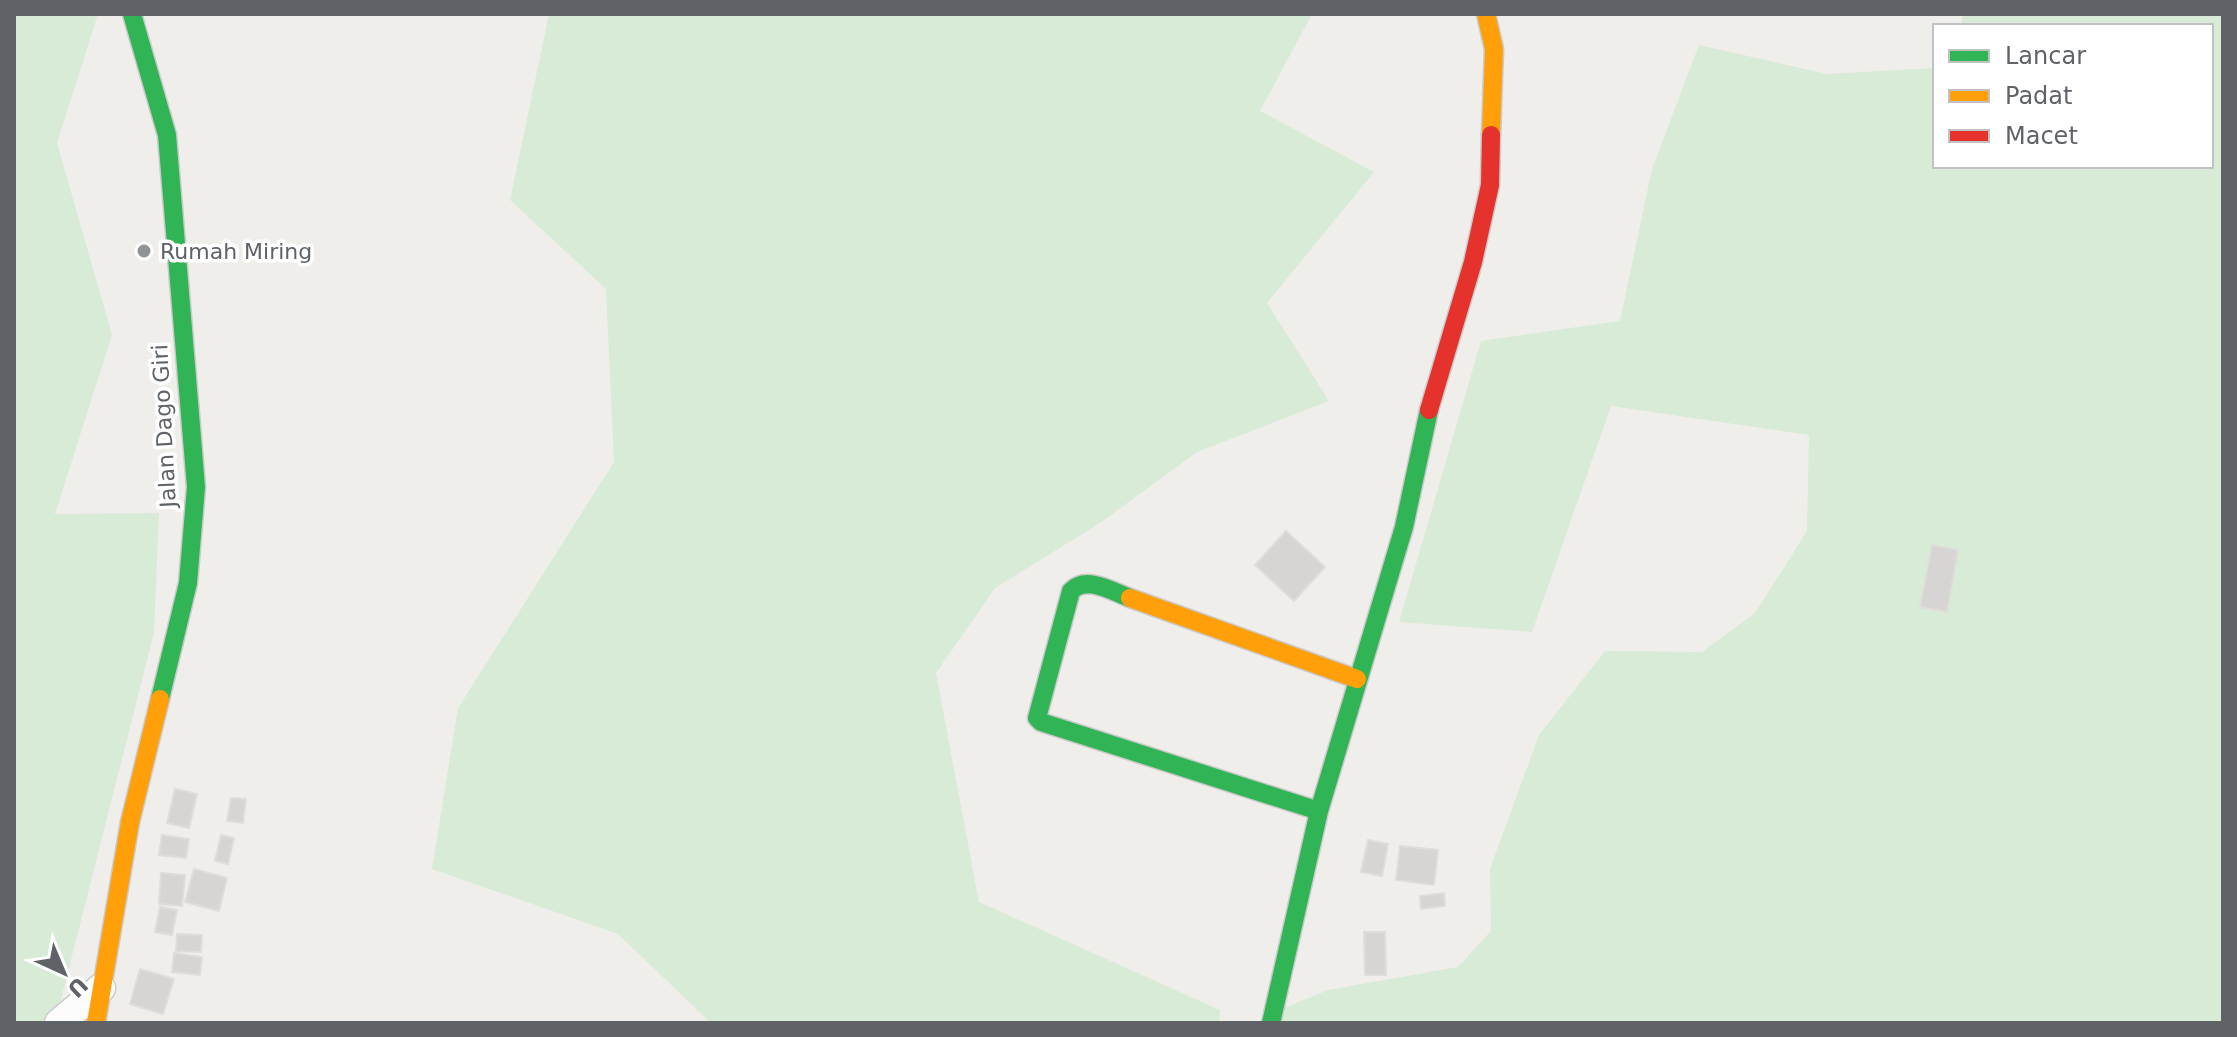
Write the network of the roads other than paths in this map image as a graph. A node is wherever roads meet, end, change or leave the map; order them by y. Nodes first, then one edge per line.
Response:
1 (132, 14) edge
2 (1486, 14) edge
3 (1357, 679) junction
4 (1319, 811) junction
5 (101, 988) junction
6 (59, 1023) edge
7 (96, 1023) edge
8 (1271, 1023) edge

1 - 5 street, Jalan Dago Giri
2 - 3 street
3 - 4 street
3 - 4 street
4 - 8 street
5 - 6 street
5 - 7 street, Jalan Dago Giri

